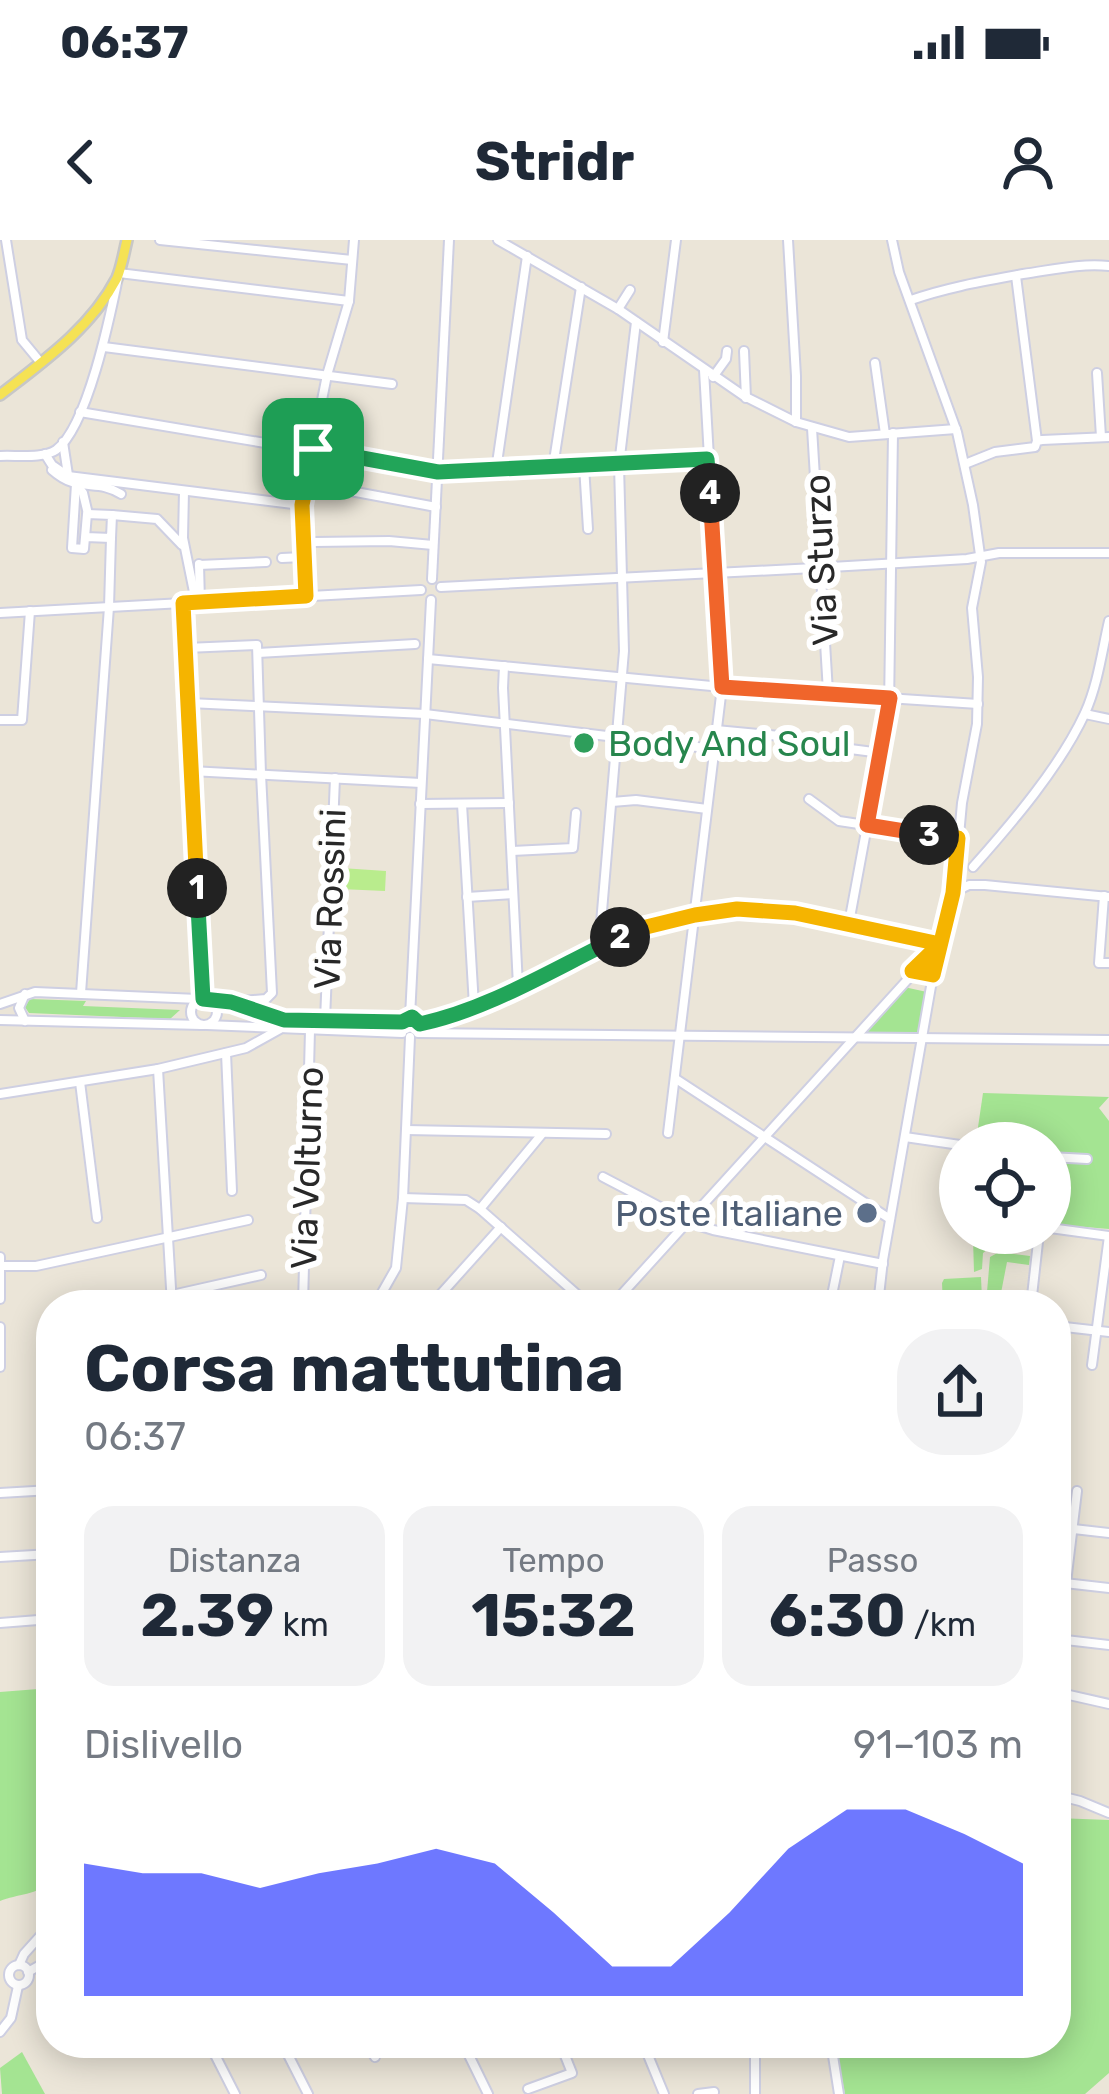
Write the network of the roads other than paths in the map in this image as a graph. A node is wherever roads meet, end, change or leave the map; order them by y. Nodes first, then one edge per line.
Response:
1 (127, 240) edge
2 (160, 240) edge
3 (354, 240) edge
4 (448, 240) edge
5 (498, 240) edge
6 (676, 240) edge
7 (788, 240) edge
8 (892, 240) edge
9 (4, 245) edge
10 (527, 256) junction
11 (352, 260) junction
12 (1109, 266) edge
13 (119, 274) junction
14 (1016, 276) junction
15 (580, 286) junction
16 (631, 290) dead end
17 (911, 300) junction
18 (349, 301) junction
19 (619, 309) junction
20 (636, 322) junction
21 (663, 342) junction
22 (104, 347) junction
23 (727, 351) dead end
24 (744, 351) dead end
25 (41, 363) junction
26 (875, 363) dead end
27 (704, 370) junction
28 (1097, 374) dead end
29 (328, 375) junction
30 (713, 377) junction
31 (392, 384) dead end
32 (0, 395) edge
33 (746, 398) junction
34 (80, 412) junction
35 (796, 422) junction
36 (812, 428) junction
37 (956, 430) junction
38 (889, 433) junction
39 (1105, 437) edge
40 (1037, 441) junction
41 (63, 442) junction
42 (313, 449) junction
43 (46, 454) junction
44 (0, 456) edge
45 (707, 459) junction
46 (620, 463) junction
47 (964, 464) junction
48 (52, 466) junction
49 (584, 466) junction
50 (554, 467) junction
51 (496, 470) junction
52 (438, 472) junction
53 (68, 476) junction
54 (76, 484) junction
55 (345, 490) dead end
56 (184, 491) junction
57 (121, 494) dead end
58 (302, 505) junction
59 (436, 507) junction
60 (88, 514) junction
61 (112, 515) junction
62 (588, 529) dead end
63 (86, 537) junction
64 (111, 538) junction
65 (314, 542) dead end
66 (434, 545) junction
67 (187, 552) junction
68 (1109, 554) edge
69 (980, 555) junction
70 (303, 557) junction
71 (282, 558) dead end
72 (266, 562) dead end
73 (892, 562) junction
74 (199, 565) junction
75 (821, 566) junction
76 (715, 573) junction
77 (623, 576) junction
78 (432, 579) junction
79 (441, 587) junction
80 (421, 590) junction
81 (306, 596) junction
82 (430, 600) junction
83 (198, 602) junction
84 (183, 603) junction
85 (109, 607) junction
86 (30, 611) junction
87 (0, 613) edge
88 (1109, 621) edge
89 (415, 644) dead end
90 (186, 648) junction
91 (258, 653) junction
92 (428, 659) junction
93 (504, 666) junction
94 (622, 676) junction
95 (722, 687) junction
96 (828, 692) junction
97 (890, 698) junction
98 (188, 703) junction
99 (978, 704) junction
100 (259, 705) junction
101 (425, 714) junction
102 (1085, 714) junction
103 (1109, 719) edge
104 (0, 720) edge
105 (505, 724) junction
106 (716, 730) junction
107 (618, 737) junction
108 (791, 737) dead end
109 (826, 743) dead end
110 (714, 749) junction
111 (880, 753) junction
112 (191, 771) junction
113 (261, 774) junction
114 (335, 778) junction
115 (421, 783) junction
116 (809, 799) dead end
117 (612, 802) junction
118 (509, 803) junction
119 (420, 804) junction
120 (462, 804) junction
121 (707, 809) junction
122 (576, 813) dead end
123 (867, 825) junction
124 (958, 838) junction
125 (512, 850) junction
126 (956, 859) junction
127 (973, 867) junction
128 (986, 885) junction
129 (953, 893) junction
130 (513, 894) junction
131 (467, 897) junction
132 (1107, 897) edge
133 (695, 915) junction
134 (849, 923) junction
135 (940, 944) junction
136 (599, 947) junction
137 (1109, 963) edge
138 (912, 971) junction
139 (933, 975) junction
140 (518, 986) junction
141 (26, 993) junction
142 (81, 994) junction
143 (204, 1000) junction
144 (231, 1002) junction
145 (0, 1004) edge
146 (474, 1007) junction
147 (445, 1018) junction
148 (406, 1019) junction
149 (0, 1020) edge
150 (325, 1020) junction
151 (25, 1021) junction
152 (204, 1025) junction
153 (280, 1029) junction
154 (310, 1030) junction
155 (412, 1032) junction
156 (454, 1034) junction
157 (682, 1036) junction
158 (854, 1038) junction
159 (922, 1039) junction
160 (1109, 1040) edge
161 (226, 1053) junction
162 (158, 1070) junction
163 (676, 1079) junction
164 (80, 1082) junction
165 (0, 1094) edge
166 (406, 1130) junction
167 (543, 1132) junction
168 (668, 1133) dead end
169 (606, 1134) dead end
170 (904, 1137) junction
171 (764, 1138) junction
172 (939, 1141) edge
173 (1071, 1158) edge
174 (1087, 1160) dead end
175 (603, 1177) dead end
176 (232, 1191) dead end
177 (403, 1198) junction
178 (480, 1209) junction
179 (97, 1218) dead end
180 (890, 1219) junction
181 (248, 1220) dead end
182 (687, 1221) junction
183 (501, 1227) junction
184 (1071, 1231) edge
185 (170, 1236) junction
186 (1109, 1236) edge
187 (1036, 1254) edge
188 (840, 1256) junction
189 (0, 1257) edge
190 (883, 1264) junction
191 (0, 1266) edge
192 (261, 1275) dead end
193 (172, 1290) edge
194 (208, 1290) edge
195 (303, 1290) edge
196 (384, 1290) edge
197 (446, 1290) edge
198 (573, 1290) edge
199 (625, 1290) edge
200 (833, 1290) edge
201 (880, 1290) edge
202 (1032, 1290) edge
203 (0, 1300) edge
204 (0, 1327) edge
205 (1071, 1327) edge
206 (1097, 1330) junction
207 (1109, 1332) edge
208 (0, 1354) edge
209 (1092, 1365) dead end
210 (0, 1367) edge
211 (36, 1491) edge
212 (1078, 1492) dead end
213 (0, 1493) edge
214 (1071, 1529) edge
215 (1074, 1529) junction
216 (1109, 1533) edge
217 (1071, 1541) edge
218 (36, 1556) edge
219 (0, 1557) edge
220 (1071, 1583) edge
221 (1109, 1588) edge
222 (36, 1620) edge
223 (0, 1623) edge
224 (1071, 1641) edge
225 (1109, 1645) edge
226 (1071, 1695) edge
227 (1109, 1704) edge
228 (1071, 1799) edge
229 (1109, 1814) edge
230 (36, 1941) edge
231 (19, 1965) junction
232 (36, 1967) edge
233 (28, 1972) junction
234 (4, 1979) edge
235 (18, 1985) junction
236 (0, 2032) edge
237 (216, 2058) edge
238 (290, 2058) edge
239 (470, 2058) edge
240 (566, 2058) edge
241 (649, 2058) edge
242 (755, 2058) edge
243 (833, 2058) edge
244 (528, 2089) dead end
245 (714, 2092) edge
246 (235, 2094) edge
247 (308, 2094) edge
248 (488, 2094) edge
249 (664, 2094) edge
250 (698, 2094) edge
251 (754, 2094) edge
252 (839, 2094) edge

1 - 13 main road
2 - 11 street
3 - 11 street
4 - 52 street
5 - 10 street
6 - 21 street
7 - 35 street
8 - 17 street
9 - 25 street
10 - 15 street
10 - 51 street
11 - 18 street
12 - 14 street
13 - 18 street
13 - 22 street
13 - 25 main road
14 - 17 street
14 - 40 street
15 - 19 street
15 - 50 street
16 - 19 street
17 - 37 street
18 - 29 street
19 - 20 street
20 - 21 street
20 - 46 street
21 - 27 street
22 - 29 street
22 - 34 street
23 - 30 street
24 - 33 street
25 - 32 main road
26 - 38 street
27 - 30 street
27 - 45 street
28 - 39 street
29 - 31 street
29 - 42 street
30 - 33 street
33 - 35 street
34 - 41 street
34 - 42 street
35 - 36 street
36 - 38 street
36 - 75 street, Via Sturzo
37 - 38 street
37 - 47 street
38 - 73 street
39 - 40 street
40 - 47 street
41 - 43 street
41 - 53 street
42 - 52 street
42 - 58 street
43 - 44 street
43 - 48 street
45 - 46 street
45 - 76 street
46 - 49 street
46 - 77 street
47 - 69 street
48 - 53 street
48 - 54 street
49 - 50 street
49 - 62 street
50 - 51 street
51 - 52 street
52 - 59 street
53 - 56 street
54 - 57 street
54 - 60 street
54 - 63 street
55 - 59 street
56 - 58 street
56 - 67 street
58 - 70 street
59 - 66 street
60 - 61 street
60 - 63 street
61 - 64 street
61 - 67 street
63 - 64 street
64 - 85 street
65 - 66 street
66 - 78 street
67 - 74 street
67 - 83 street
68 - 69 street
69 - 73 street
69 - 99 street
70 - 71 street
70 - 81 street
72 - 74 street
73 - 75 street
73 - 97 street
74 - 83 street
75 - 76 street
75 - 96 street, Via Sturzo
76 - 77 street
76 - 95 street
77 - 79 street
77 - 94 street
78 - 79 street
78 - 80 street
79 - 82 street
80 - 81 street
80 - 82 street
81 - 83 street
82 - 92 street
83 - 84 street
84 - 85 street
84 - 90 street
85 - 86 street
85 - 142 street
86 - 87 street
86 - 104 street
88 - 102 street
89 - 91 street
90 - 91 street
90 - 98 street
91 - 100 street
92 - 93 street
92 - 101 street
93 - 94 street
93 - 105 street
94 - 95 street
94 - 107 street
95 - 96 street
95 - 106 street
96 - 97 street
97 - 99 street
97 - 111 street
98 - 100 street
98 - 112 street
99 - 124 street
100 - 101 street
100 - 113 street
101 - 105 street
101 - 115 street
102 - 103 street
102 - 127 street
105 - 107 street
105 - 118 street
106 - 108 street
106 - 110 street
107 - 110 street
107 - 117 street
109 - 111 street
110 - 121 street
111 - 123 street
112 - 113 street
112 - 143 street
113 - 114 street
113 - 144 street
114 - 115 street
114 - 150 street, Via Rossini
115 - 119 street
116 - 123 street
117 - 121 street
117 - 136 street
118 - 120 street
118 - 125 street
119 - 120 street
119 - 148 street
120 - 131 street
121 - 133 street
122 - 125 street
123 - 124 street
123 - 134 street
124 - 126 street
125 - 130 street
126 - 127 street
126 - 129 street
127 - 128 street
128 - 129 street
128 - 132 street
129 - 135 street
130 - 131 street
130 - 140 street
131 - 146 street
132 - 137 street
133 - 134 street
133 - 136 street
133 - 157 street
134 - 135 street
135 - 138 street
135 - 139 street
136 - 140 street
138 - 139 street
138 - 158 street
139 - 159 street
140 - 146 street
141 - 142 street
141 - 145 street
141 - 151 street
142 - 143 street
143 - 144 street
143 - 152 street
143 - 152 street
144 - 150 street
146 - 147 street
147 - 155 street
147 - 156 street
148 - 150 street
148 - 155 street
148 - 155 street
149 - 151 street
151 - 152 street
152 - 153 street
153 - 154 street
153 - 161 street
154 - 155 street
154 - 195 street, Via Volturno
155 - 156 street
155 - 166 street
156 - 157 street
157 - 158 street
157 - 163 street
158 - 159 street
158 - 171 street
159 - 160 street
159 - 170 street
161 - 162 street
161 - 176 street
162 - 164 street
162 - 185 street
163 - 168 street
163 - 171 street
164 - 165 street
164 - 179 street
166 - 167 street
166 - 177 street
167 - 169 street
167 - 178 street
170 - 172 street
170 - 180 street
171 - 180 street
171 - 182 street
173 - 174 street
175 - 182 street
177 - 178 street
177 - 196 street
178 - 183 street
180 - 190 street
181 - 185 street
182 - 188 street
182 - 199 street
183 - 197 street
183 - 198 street
184 - 186 street
185 - 191 street
185 - 193 street
186 - 206 street
187 - 202 street
188 - 190 street
188 - 200 street
189 - 191 street
190 - 201 street
191 - 203 street
192 - 194 street
204 - 208 street
205 - 206 street
206 - 207 street
206 - 209 street
208 - 210 street
211 - 213 street
212 - 215 street
214 - 215 street
215 - 216 street
215 - 217 street
218 - 219 street
220 - 221 street
222 - 223 street
224 - 225 street
226 - 227 street
228 - 229 street
230 - 231 street
231 - 233 street
231 - 234 street
232 - 233 street
233 - 235 street
234 - 235 street
235 - 236 street
237 - 246 street
238 - 247 street
239 - 248 street
240 - 244 street
241 - 249 street
242 - 251 street
243 - 252 street
245 - 250 street

